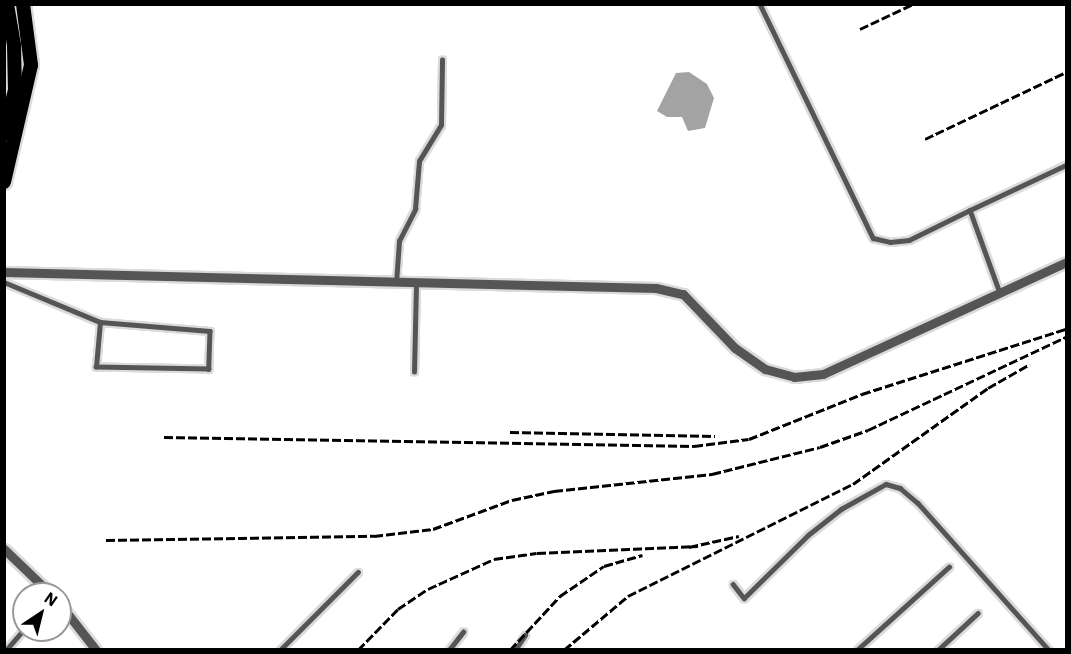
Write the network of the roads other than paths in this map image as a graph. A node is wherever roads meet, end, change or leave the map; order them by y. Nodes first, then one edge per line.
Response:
1 (7, 4) edge
2 (23, 4) edge
3 (760, 4) edge
4 (442, 60) dead end
5 (4, 134) edge
6 (1066, 165) edge
7 (4, 182) edge
8 (970, 210) junction
9 (1066, 262) edge
10 (4, 272) edge
11 (4, 282) edge
12 (396, 283) junction
13 (416, 283) junction
14 (1000, 293) junction
15 (100, 321) junction
16 (414, 372) dead end
17 (4, 549) edge
18 (950, 567) dead end
19 (358, 572) dead end
20 (38, 582) edge
21 (733, 584) dead end
22 (978, 613) dead end
23 (72, 619) edge
24 (463, 632) dead end
25 (525, 635) dead end
26 (96, 650) edge
27 (280, 650) edge
28 (449, 650) edge
29 (515, 650) edge
30 (857, 650) edge
31 (938, 650) edge
32 (1048, 650) edge

1 - 5 main road
2 - 7 main road
3 - 8 lane
4 - 12 lane
6 - 8 lane
8 - 14 lane
9 - 14 street
10 - 12 street
11 - 15 lane
12 - 13 street
13 - 14 street
13 - 16 lane
15 - 15 lane
17 - 20 street
18 - 30 lane
19 - 27 lane
21 - 32 lane
22 - 31 lane
23 - 26 street
24 - 28 lane
25 - 29 lane

